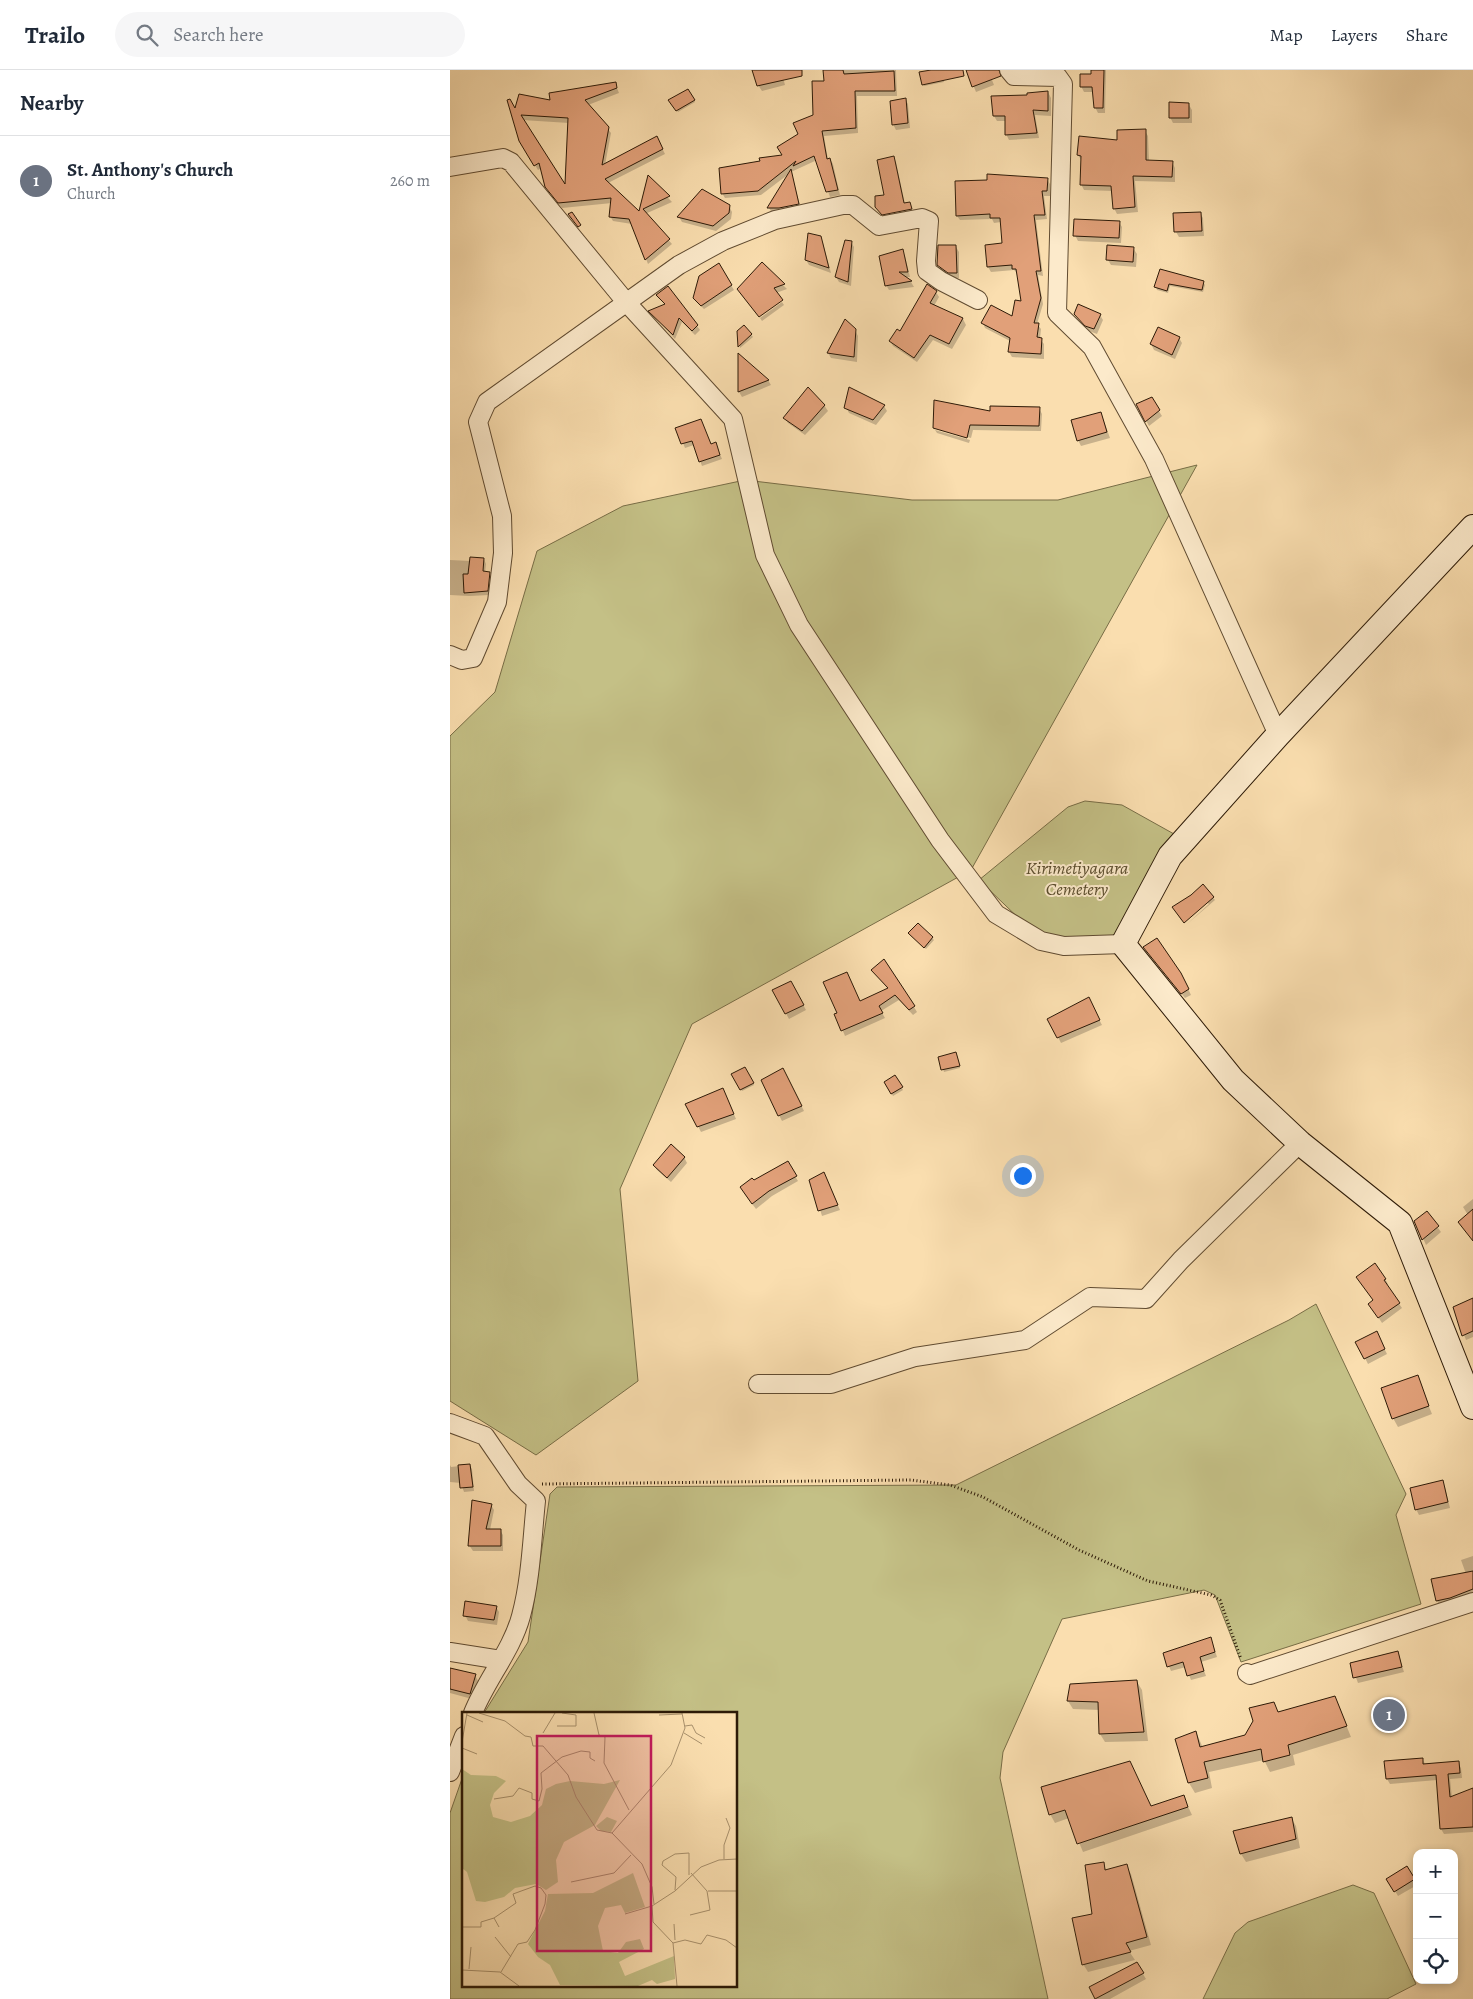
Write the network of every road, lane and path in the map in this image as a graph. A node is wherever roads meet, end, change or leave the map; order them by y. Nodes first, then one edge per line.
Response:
1 (1009, 70) edge
2 (450, 167) edge
3 (978, 300) dead end
4 (626, 302) junction
5 (1473, 527) edge
6 (450, 655) edge
7 (1278, 735) junction
8 (1123, 944) junction
9 (1300, 1143) junction
10 (758, 1384) dead end
11 (1473, 1407) edge
12 (450, 1423) edge
13 (518, 1484) junction
14 (1473, 1602) edge
15 (450, 1652) edge
16 (502, 1660) junction
17 (1246, 1673) joint
18 (474, 1712) edge
19 (462, 1741) edge
20 (450, 1772) edge

1 - 7 street
2 - 4 street
3 - 4 street
4 - 6 street
4 - 8 street
5 - 7 street
7 - 8 street
8 - 9 street
9 - 10 street
9 - 11 street
12 - 13 street
13 - 16 street
13 - 17 path
14 - 17 street
15 - 16 street
16 - 18 street
19 - 20 street

